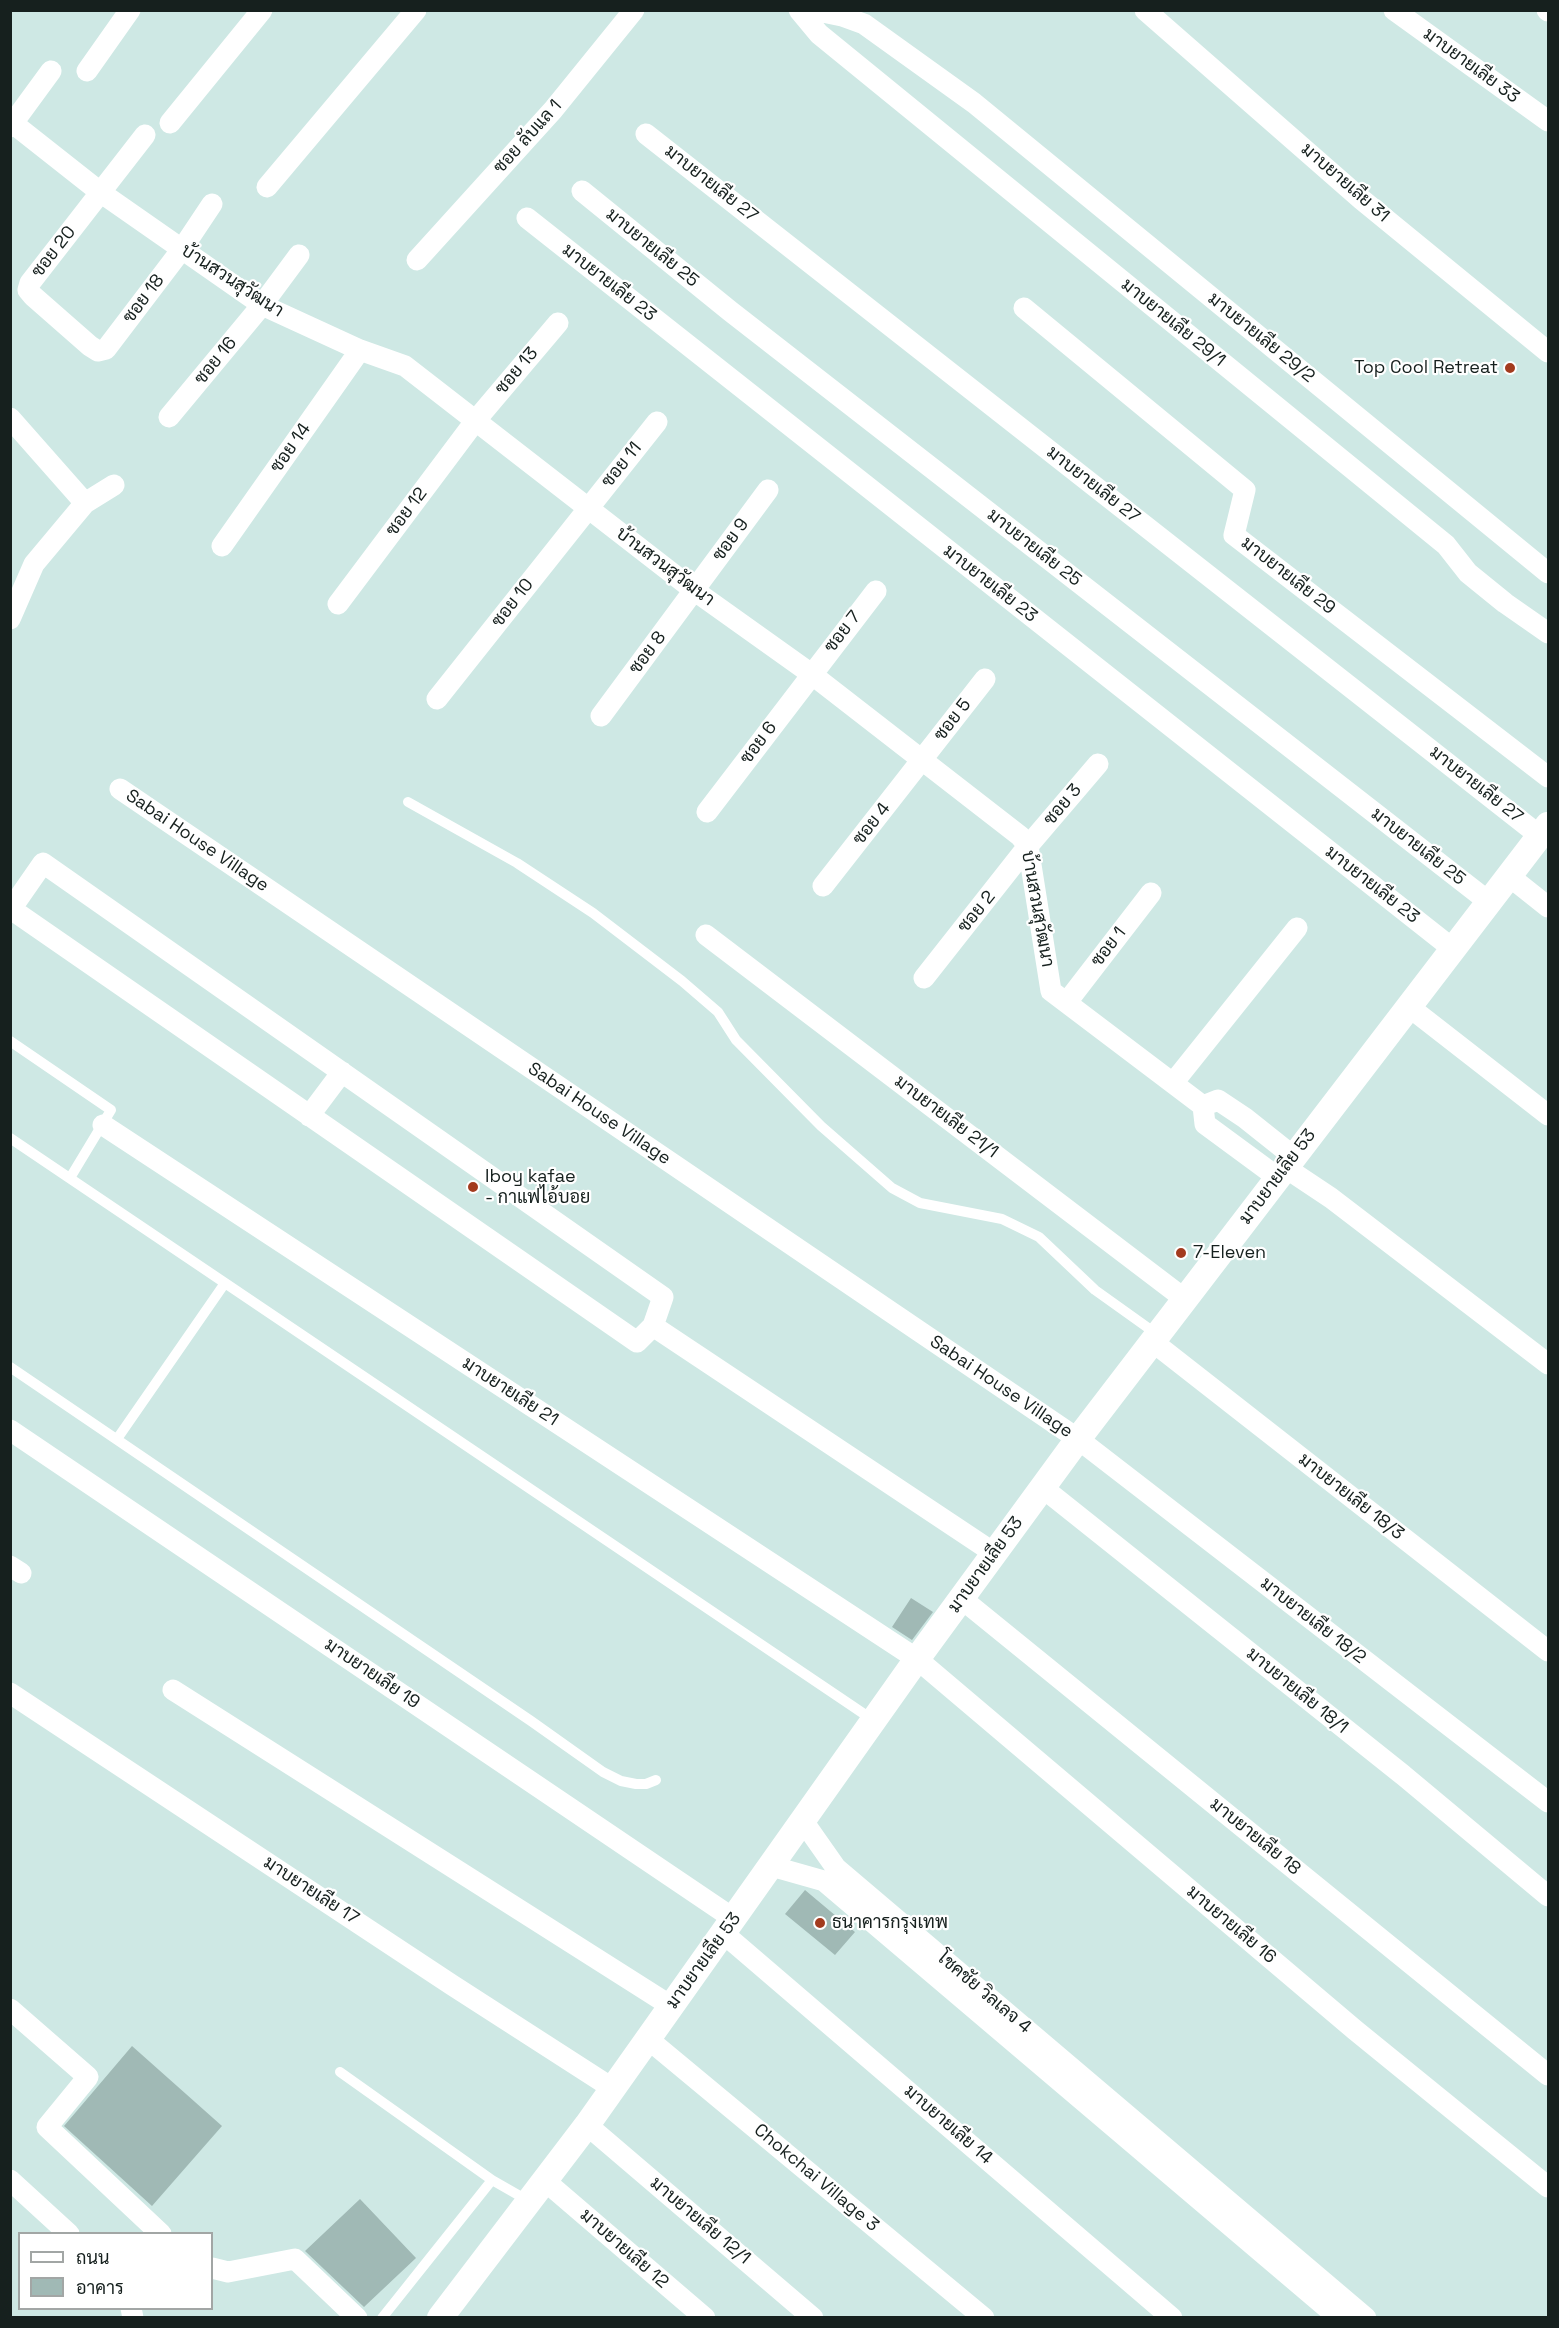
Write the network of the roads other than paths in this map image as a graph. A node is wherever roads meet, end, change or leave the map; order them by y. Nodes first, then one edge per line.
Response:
1 (130, 10) edge
2 (262, 10) edge
3 (416, 10) edge
4 (634, 10) edge
5 (799, 10) edge
6 (813, 10) edge
7 (1145, 10) edge
8 (1394, 10) edge
9 (51, 71) dead end
10 (87, 71) dead end
11 (1548, 121) edge
12 (170, 123) dead end
13 (12, 124) edge
14 (646, 134) dead end
15 (145, 135) dead end
16 (267, 187) dead end
17 (582, 191) dead end
18 (100, 192) junction
19 (212, 204) dead end
20 (527, 218) dead end
21 (182, 249) junction
22 (298, 255) dead end
23 (417, 260) dead end
24 (262, 304) junction
25 (1024, 308) dead end
26 (558, 323) dead end
27 (105, 349) joint
28 (360, 350) junction
29 (1548, 352) edge
30 (170, 417) dead end
31 (10, 418) edge
32 (476, 420) junction
33 (657, 422) dead end
34 (114, 485) dead end
35 (768, 490) dead end
36 (85, 503) junction
37 (588, 508) junction
38 (222, 546) dead end
39 (1548, 573) edge
40 (695, 591) junction
41 (876, 591) dead end
42 (338, 604) dead end
43 (10, 620) edge
44 (1548, 633) edge
45 (810, 674) junction
46 (985, 679) dead end
47 (437, 699) dead end
48 (601, 716) dead end
49 (921, 761) junction
50 (1098, 764) dead end
51 (1548, 777) edge
52 (120, 789) dead end
53 (408, 802) dead end
54 (706, 812) dead end
55 (1544, 830) edge
56 (1028, 846) junction
57 (1509, 876) junction
58 (823, 886) dead end
59 (1151, 892) dead end
60 (1489, 902) junction
61 (1548, 907) edge
62 (1297, 928) dead end
63 (706, 935) dead end
64 (1453, 949) junction
65 (924, 978) dead end
66 (1067, 1002) junction
67 (1408, 1006) junction
68 (10, 1041) edge
69 (342, 1072) junction
70 (1173, 1083) junction
71 (1203, 1106) junction
72 (1548, 1115) edge
73 (309, 1116) junction
74 (103, 1125) junction
75 (10, 1138) edge
76 (1286, 1167) junction
77 (70, 1178) junction
78 (225, 1283) junction
79 (1186, 1300) junction
80 (653, 1326) junction
81 (1156, 1339) junction
82 (1548, 1364) edge
83 (10, 1367) edge
84 (10, 1430) edge
85 (117, 1439) junction
86 (1078, 1439) junction
87 (1043, 1488) junction
88 (994, 1553) junction
89 (962, 1599) junction
90 (1548, 1651) edge
91 (917, 1659) junction
92 (173, 1690) dead end
93 (10, 1693) edge
94 (873, 1720) junction
95 (657, 1780) dead end
96 (1548, 1802) edge
97 (803, 1821) junction
98 (771, 1866) junction
99 (1548, 1896) edge
100 (728, 1926) junction
101 (671, 2006) junction
102 (10, 2008) edge
103 (648, 2039) junction
104 (1032, 2046) junction
105 (340, 2072) dead end
106 (1548, 2075) edge
107 (612, 2088) junction
108 (586, 2125) junction
109 (10, 2180) edge
110 (492, 2180) junction
111 (544, 2180) junction
112 (1548, 2187) edge
113 (527, 2200) junction
114 (1226, 2210) junction
115 (67, 2232) edge
116 (159, 2232) edge
117 (213, 2268) edge
118 (357, 2318) edge
119 (382, 2318) edge
120 (440, 2318) edge
121 (705, 2318) edge
122 (813, 2318) edge
123 (984, 2318) edge
124 (1172, 2318) edge
125 (1339, 2318) edge
126 (1366, 2318) edge

1 - 10 street
2 - 12 street
3 - 16 street
4 - 23 street, ซอย ลับแล 1
5 - 44 street, มาบยายเลีย 29/1
6 - 39 street, มาบยายเลีย 29/2
7 - 29 street, มาบยายเลีย 31
8 - 11 street, มาบยายเลีย 33
9 - 13 street
13 - 18 street, บ้านสวนสุวัฒนา
14 - 55 street, มาบยายเลีย 27
15 - 18 street
17 - 60 street, มาบยายเลีย 25
18 - 21 street, บ้านสวนสุวัฒนา
18 - 27 street, ซอย 20
19 - 21 street, ซอย 18
20 - 64 street, มาบยายเลีย 23
21 - 24 street, บ้านสวนสุวัฒนา
21 - 27 street, ซอย 18
22 - 24 street, ซอย 16
24 - 28 street, บ้านสวนสุวัฒนา
24 - 30 street, ซอย 16
25 - 51 street, มาบยายเลีย 29
26 - 32 street, ซอย 13
28 - 32 street, บ้านสวนสุวัฒนา
28 - 38 street, ซอย 14
31 - 36 street
32 - 37 street, บ้านสวนสุวัฒนา
32 - 42 street, ซอย 12
33 - 37 street, ซอย 11
34 - 36 street
35 - 40 street, ซอย 9
36 - 43 street
37 - 40 street, บ้านสวนสุวัฒนา
37 - 47 street, ซอย 10
40 - 45 street, บ้านสวนสุวัฒนา
40 - 48 street, ซอย 8
41 - 45 street, ซอย 7
45 - 49 street, บ้านสวนสุวัฒนา
45 - 54 street, ซอย 6
46 - 49 street, ซอย 5
49 - 56 street, บ้านสวนสุวัฒนา
49 - 58 street, ซอย 4
50 - 56 street, ซอย 3
52 - 86 street, Sabai House Village
53 - 81 lane
55 - 57 street, มาบยายเลีย 53
56 - 65 street, ซอย 2
56 - 66 street, บ้านสวนสุวัฒนา
57 - 60 street, มาบยายเลีย 53
57 - 61 street
59 - 66 street, ซอย 1
60 - 64 street, มาบยายเลีย 53
62 - 70 street
63 - 79 street, มาบยายเลีย 21/1
64 - 67 street, มาบยายเลีย 53
66 - 70 street, บ้านสวนสุวัฒนา
67 - 72 street
67 - 76 street, มาบยายเลีย 53
68 - 74 lane
69 - 73 street
69 - 73 street
69 - 80 street
70 - 71 street, บ้านสวนสุวัฒนา
71 - 76 street, บ้านสวนสุวัฒนา
71 - 76 street
73 - 80 street
74 - 77 lane
74 - 91 street, มาบยายเลีย 21
75 - 77 lane
76 - 79 street, มาบยายเลีย 53
76 - 82 street
77 - 78 lane
78 - 85 lane
78 - 94 lane
79 - 81 street, มาบยายเลีย 53
80 - 88 street
81 - 86 street, มาบยายเลีย 53
81 - 90 street, มาบยายเลีย 18/3
83 - 85 lane
84 - 100 street, มาบยายเลีย 19
85 - 95 lane
86 - 87 street, มาบยายเลีย 53
86 - 96 street, มาบยายเลีย 18/2
87 - 88 street, มาบยายเลีย 53
87 - 99 street, มาบยายเลีย 18/1
88 - 89 street, มาบยายเลีย 53
89 - 91 street, มาบยายเลีย 53
89 - 106 street, มาบยายเลีย 18
91 - 94 street, มาบยายเลีย 53
91 - 112 street, มาบยายเลีย 16
92 - 101 street
93 - 107 street, มาบยายเลีย 17
94 - 97 street, มาบยายเลีย 53
97 - 98 street, มาบยายเลีย 53
97 - 104 street, โชคชัย วิลเลจ 4
98 - 100 street, มาบยายเลีย 53
98 - 104 street, โชคชัย วิลเลจ 4
100 - 101 street, มาบยายเลีย 53
100 - 124 street, มาบยายเลีย 14
101 - 103 street, มาบยายเลีย 53
102 - 116 street
103 - 107 street, มาบยายเลีย 53
103 - 123 street, Chokchai Village 3
104 - 114 street, โชคชัย วิลเลจ 4
105 - 110 lane
107 - 108 street, มาบยายเลีย 53
108 - 111 street, มาบยายเลีย 53
108 - 122 street, มาบยายเลีย 12/1
109 - 115 street
110 - 113 lane
110 - 119 lane
111 - 113 street, มาบยายเลีย 53
111 - 121 street, มาบยายเลีย 12
113 - 120 street, มาบยายเลีย 53
114 - 125 street, โชคชัย วิลเลจ 4
114 - 126 street, โชคชัย วิลเลจ 4
117 - 118 street

